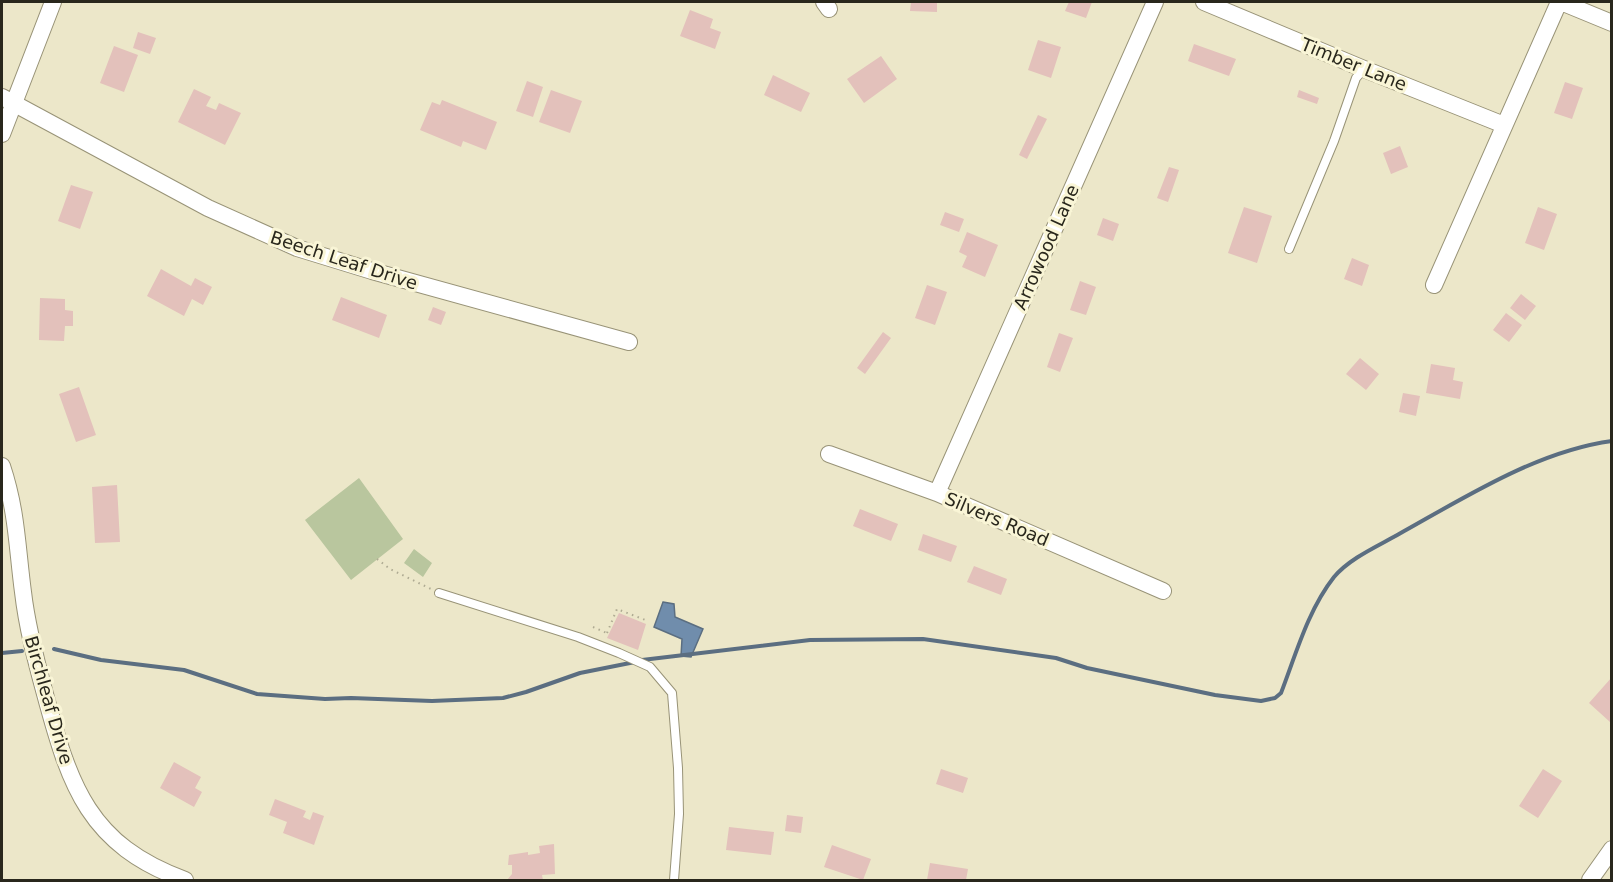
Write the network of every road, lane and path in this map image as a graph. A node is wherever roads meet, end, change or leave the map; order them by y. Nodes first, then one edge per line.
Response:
1 (53, 2) edge
2 (1155, 2) edge
3 (1204, 2) edge
4 (1560, 2) edge
5 (1611, 23) edge
6 (1364, 69) junction
7 (7, 100) edge
8 (1504, 125) junction
9 (2, 134) edge
10 (1289, 249) dead end
11 (1434, 285) dead end
12 (628, 342) dead end
13 (829, 454) dead end
14 (2, 466) edge
15 (937, 493) junction
16 (377, 559) dead end
17 (1163, 591) dead end
18 (439, 593) joint
19 (648, 621) dead end
20 (593, 627) dead end
21 (1611, 849) edge
22 (176, 879) edge
23 (674, 880) edge
24 (1590, 880) edge

1 - 7 street
2 - 15 street, Arrowood Lane
3 - 6 street, Timber Lane
4 - 5 street
4 - 8 street
6 - 8 street, Timber Lane
6 - 10 lane
7 - 9 street
7 - 12 street, Beech Leaf Drive
8 - 11 street
13 - 15 street, Silvers Road
14 - 22 street, Birchleaf Drive
15 - 17 street, Silvers Road
16 - 18 path
18 - 23 lane
19 - 20 path
21 - 24 street

